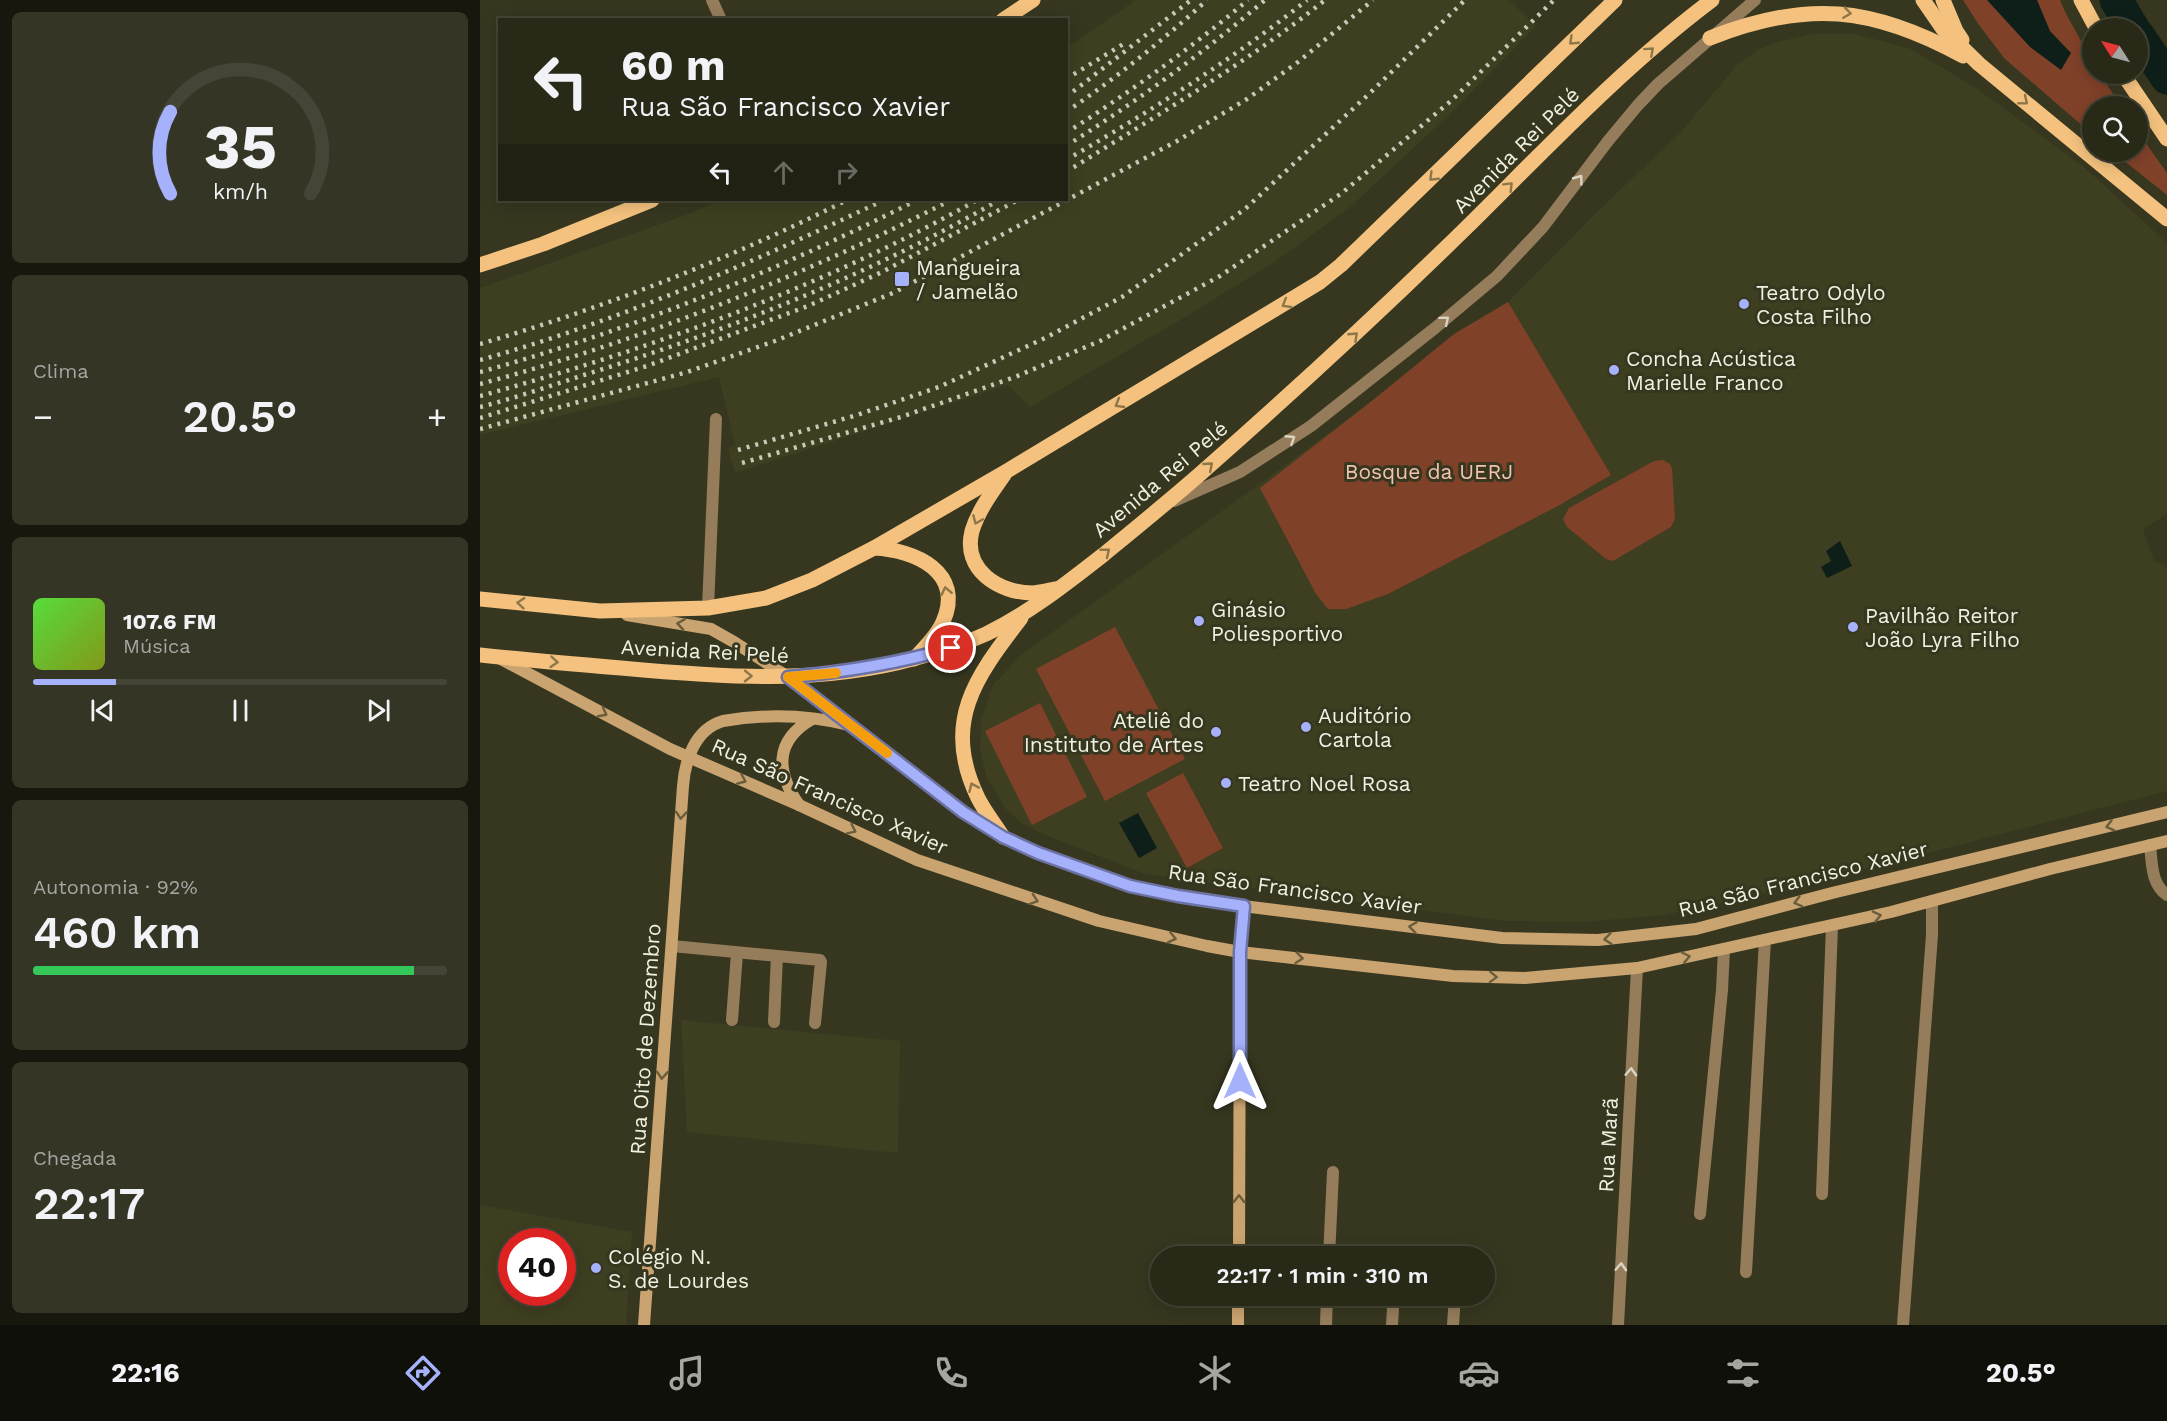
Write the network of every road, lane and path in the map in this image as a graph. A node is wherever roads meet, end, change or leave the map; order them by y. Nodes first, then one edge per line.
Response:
1 (712, 0) edge
2 (1033, 0) edge
3 (1615, 0) edge
4 (1712, 0) edge
5 (1755, 0) edge
6 (1923, 0) edge
7 (1943, 0) edge
8 (2081, 0) edge
9 (720, 18) edge
10 (1007, 18) edge
11 (2091, 18) edge
12 (1710, 38) junction
13 (1979, 64) junction
14 (2131, 84) edge
15 (2167, 139) edge
16 (650, 201) edge
17 (2167, 219) edge
18 (480, 265) edge
19 (716, 419) dead end
20 (1007, 471) junction
21 (1165, 505) junction
22 (874, 548) junction
23 (1061, 588) junction
24 (480, 599) edge
25 (708, 608) junction
26 (600, 610) junction
27 (1026, 611) junction
28 (488, 656) edge
29 (914, 659) junction
30 (788, 677) junction
31 (813, 718) junction
32 (853, 726) junction
33 (688, 757) junction
34 (799, 805) junction
35 (2167, 812) edge
36 (1003, 837) junction
37 (2167, 841) edge
38 (2150, 845) junction
39 (2167, 895) edge
40 (1932, 901) junction
41 (1244, 906) junction
42 (1832, 926) junction
43 (1765, 940) junction
44 (672, 946) junction
45 (1724, 949) junction
46 (1240, 952) junction
47 (737, 953) junction
48 (777, 956) junction
49 (1637, 968) junction
50 (732, 1020) dead end
51 (774, 1022) dead end
52 (815, 1023) dead end
53 (1333, 1172) dead end
54 (1822, 1194) dead end
55 (1700, 1214) dead end
56 (1239, 1246) edge
57 (1330, 1246) edge
58 (1746, 1272) dead end
59 (1238, 1306) edge
60 (1327, 1306) edge
61 (1454, 1306) edge
62 (1393, 1308) dead end
63 (644, 1325) edge
64 (1238, 1325) edge
65 (1326, 1325) edge
66 (1392, 1325) edge
67 (1452, 1325) edge
68 (1617, 1325) edge
69 (1903, 1325) edge

1 - 9 street
2 - 10 main road
3 -> 20 main road, Avenida Rei Pelé
21 -> 4 main road, Avenida Rei Pelé
5 - 12 street
6 - 13 main road
7 - 13 main road
8 - 11 main road
12 -> 13 main road
21 -> 12 street
13 -> 17 main road
14 - 15 main road
16 - 18 main road
19 - 25 street
20 - 22 main road, Avenida Rei Pelé
20 -> 23 main road
23 -> 21 main road, Avenida Rei Pelé
22 - 25 main road, Avenida Rei Pelé
29 -> 22 main road
23 - 27 main road, Avenida Rei Pelé
26 -> 24 main road, Rua São Francisco Xavier
25 - 26 main road, Avenida Rei Pelé
30 -> 26 main road, Rua São Francisco Xavier
27 - 29 main road, Avenida Rei Pelé
36 -> 27 main road
28 -> 30 main road, Avenida Rei Pelé
28 -> 33 main road, Rua São Francisco Xavier
29 - 30 main road, Avenida Rei Pelé
30 - 32 main road, Rua São Francisco Xavier
31 - 32 main road
31 - 33 main road
31 - 34 main road
32 - 36 main road, Rua São Francisco Xavier
33 -> 34 main road, Rua São Francisco Xavier
33 -> 44 main road, Rua Oito de Dezembro
34 -> 46 main road, Rua São Francisco Xavier
35 -> 41 main road, Rua São Francisco Xavier
36 - 41 main road, Rua São Francisco Xavier
37 - 38 main road, Rua São Francisco Xavier
38 - 39 street
38 - 40 main road, Rua São Francisco Xavier
42 -> 40 main road, Rua São Francisco Xavier
40 - 69 street
41 - 46 main road
42 - 43 main road, Rua São Francisco Xavier
42 - 54 street
43 - 45 main road, Rua São Francisco Xavier
43 - 58 street
44 - 47 street
44 -> 63 main road, Rua Oito de Dezembro
49 -> 45 main road, Rua São Francisco Xavier
45 - 55 street
46 -> 49 main road, Rua São Francisco Xavier
56 -> 46 main road
47 - 48 street
47 - 50 street
48 - 51 street
48 - 52 street
68 -> 49 street, Rua Marã
53 - 57 street
59 - 64 main road
60 - 65 street
61 - 67 street
62 - 66 street

